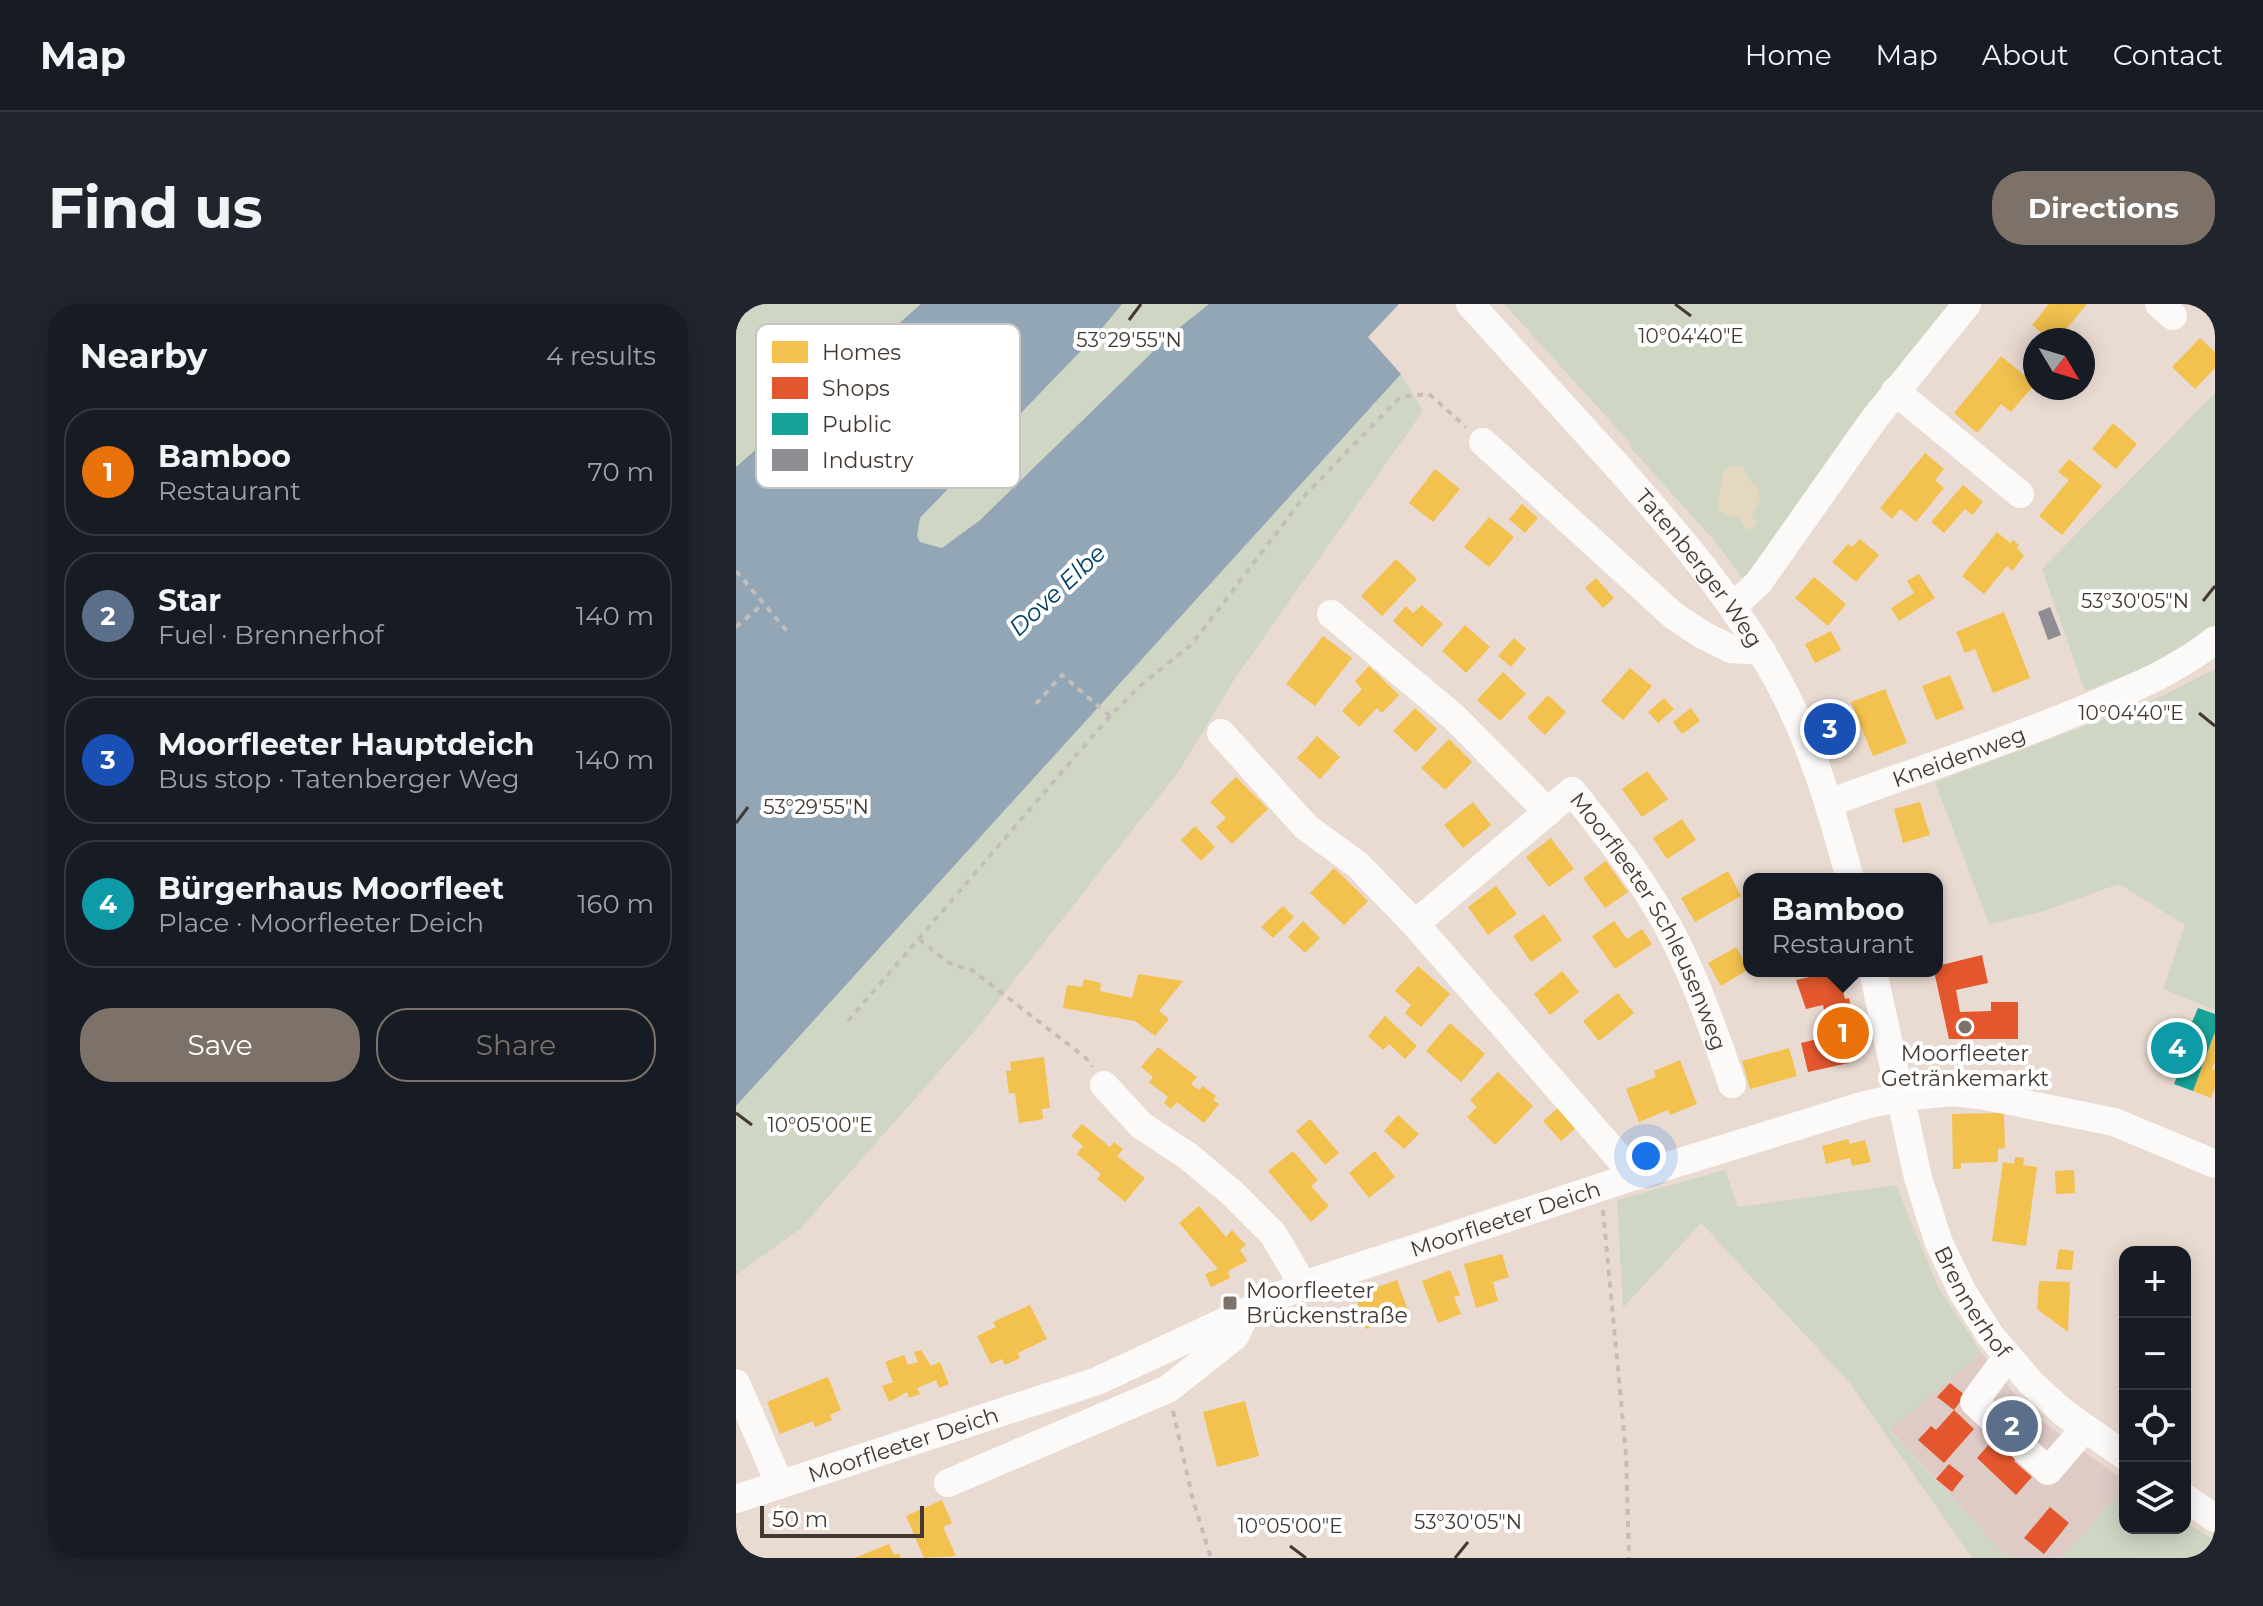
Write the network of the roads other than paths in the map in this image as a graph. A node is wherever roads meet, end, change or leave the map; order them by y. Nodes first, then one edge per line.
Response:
1 (1470, 304) edge
2 (1967, 304) edge
3 (1895, 391) junction
4 (1483, 442) road end
5 (2020, 494) dead end
6 (1734, 606) junction
7 (1331, 614) dead end
8 (2215, 640) edge
9 (1762, 651) junction
10 (1221, 733) dead end
11 (1829, 803) junction
12 (1548, 812) junction
13 (1848, 873) edge
14 (1415, 924) junction
15 (1874, 977) edge
16 (1732, 1084) dead end
17 (1104, 1085) dead end
18 (1902, 1097) junction
19 (2215, 1164) edge
20 (1635, 1176) junction
21 (1303, 1285) junction
22 (1246, 1313) junction
23 (2008, 1356) junction
24 (736, 1383) edge
25 (2085, 1428) junction
26 (2119, 1452) edge
27 (948, 1483) dead end
28 (780, 1485) junction
29 (736, 1499) edge
30 (2191, 1502) edge
31 (2215, 1518) edge

1 - 6 street, Tatenberger Weg
2 - 3 street
3 - 5 street
3 - 6 street
4 - 9 street
6 - 9 street, Tatenberger Weg
7 - 12 street, Moorfleeter Schleusenweg
8 - 11 street, Kneidenweg
9 - 11 street, Tatenberger Weg
10 - 14 street
11 - 13 street, Tatenberger Weg
12 - 14 street, Moorfleeter Schleusenweg
12 - 16 street, Moorfleeter Schleusenweg
14 - 20 street
15 - 18 street
17 - 21 street
18 - 19 street, Moorfleeter Deich
18 - 20 street, Moorfleeter Deich
18 - 23 street, Brennerhof
20 - 21 street, Moorfleeter Deich
21 - 22 street, Moorfleeter Deich
22 - 27 street, Moorfleeter Deich
22 - 28 street, Moorfleeter Deich
23 - 25 street, Brennerhof
23 - 25 street
24 - 28 street
25 - 26 street, Brennerhof
28 - 29 street, Moorfleeter Deich
30 - 31 street

